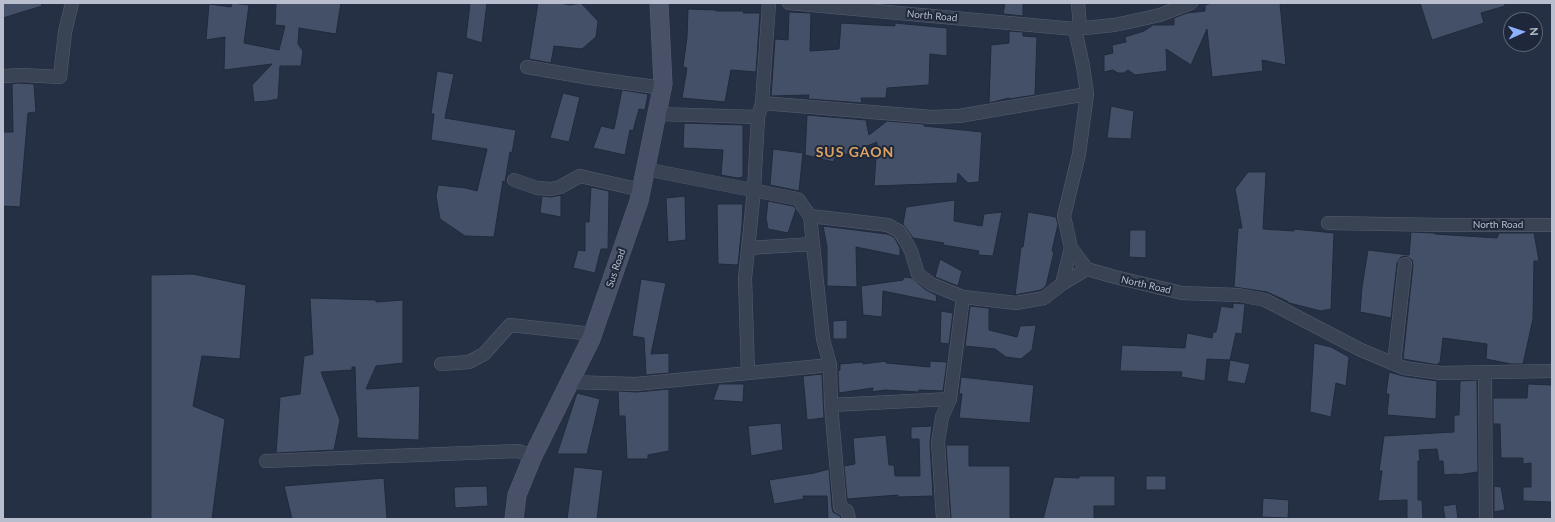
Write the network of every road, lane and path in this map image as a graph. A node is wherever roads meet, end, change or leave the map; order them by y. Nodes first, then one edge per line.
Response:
1 (72, 3) edge
2 (659, 3) edge
3 (769, 3) edge
4 (789, 3) edge
5 (1078, 3) edge
6 (1191, 3) edge
7 (856, 6) edge
8 (1078, 28) junction
9 (527, 67) dead end
10 (3, 76) edge
11 (663, 88) junction
12 (1087, 94) junction
13 (762, 103) junction
14 (657, 114) junction
15 (758, 117) junction
16 (645, 169) junction
17 (514, 180) dead end
18 (641, 190) junction
19 (754, 190) junction
20 (810, 216) junction
21 (1328, 222) dead end
22 (1552, 224) edge
23 (813, 244) junction
24 (748, 248) junction
25 (1071, 248) junction
26 (1405, 264) dead end
27 (1087, 269) junction
28 (1062, 284) junction
29 (963, 297) junction
30 (593, 334) junction
31 (441, 364) dead end
32 (1394, 364) junction
33 (830, 365) junction
34 (1552, 371) edge
35 (748, 373) junction
36 (1485, 373) junction
37 (569, 382) junction
38 (950, 399) junction
39 (831, 405) junction
40 (533, 456) junction
41 (266, 461) dead end
42 (514, 519) edge
43 (849, 519) edge
44 (943, 519) edge
45 (1486, 519) edge

1 - 10 street
2 - 11 main road, Sus Road
3 - 13 street
4 - 7 street, North Road
5 - 8 street
6 - 8 street, North Road
7 - 8 street, North Road
8 - 12 street
9 - 11 street
11 - 14 main road, Sus Road
12 - 13 street
12 - 25 street
13 - 15 street
14 - 15 street
14 - 16 main road, Sus Road
15 - 19 street
16 - 18 main road, Sus Road
16 - 19 street
17 - 18 street
18 - 30 main road, Sus Road
19 - 20 street
19 - 24 street
20 - 23 street
20 - 29 street
21 - 22 street, North Road
23 - 24 street
23 - 33 street
24 - 35 street
25 - 27 street
25 - 28 street
26 - 32 street
27 - 28 street
27 - 32 street, North Road
28 - 29 street
29 - 38 street
30 - 31 street
30 - 37 main road, Sus Road
32 - 36 street, North Road
33 - 35 street
33 - 39 street
34 - 36 street, North Road
35 - 37 street
36 - 45 street
37 - 40 main road, Sus Road
38 - 39 street
38 - 44 street
39 - 43 street
40 - 41 street
40 - 42 main road, Sus Road

